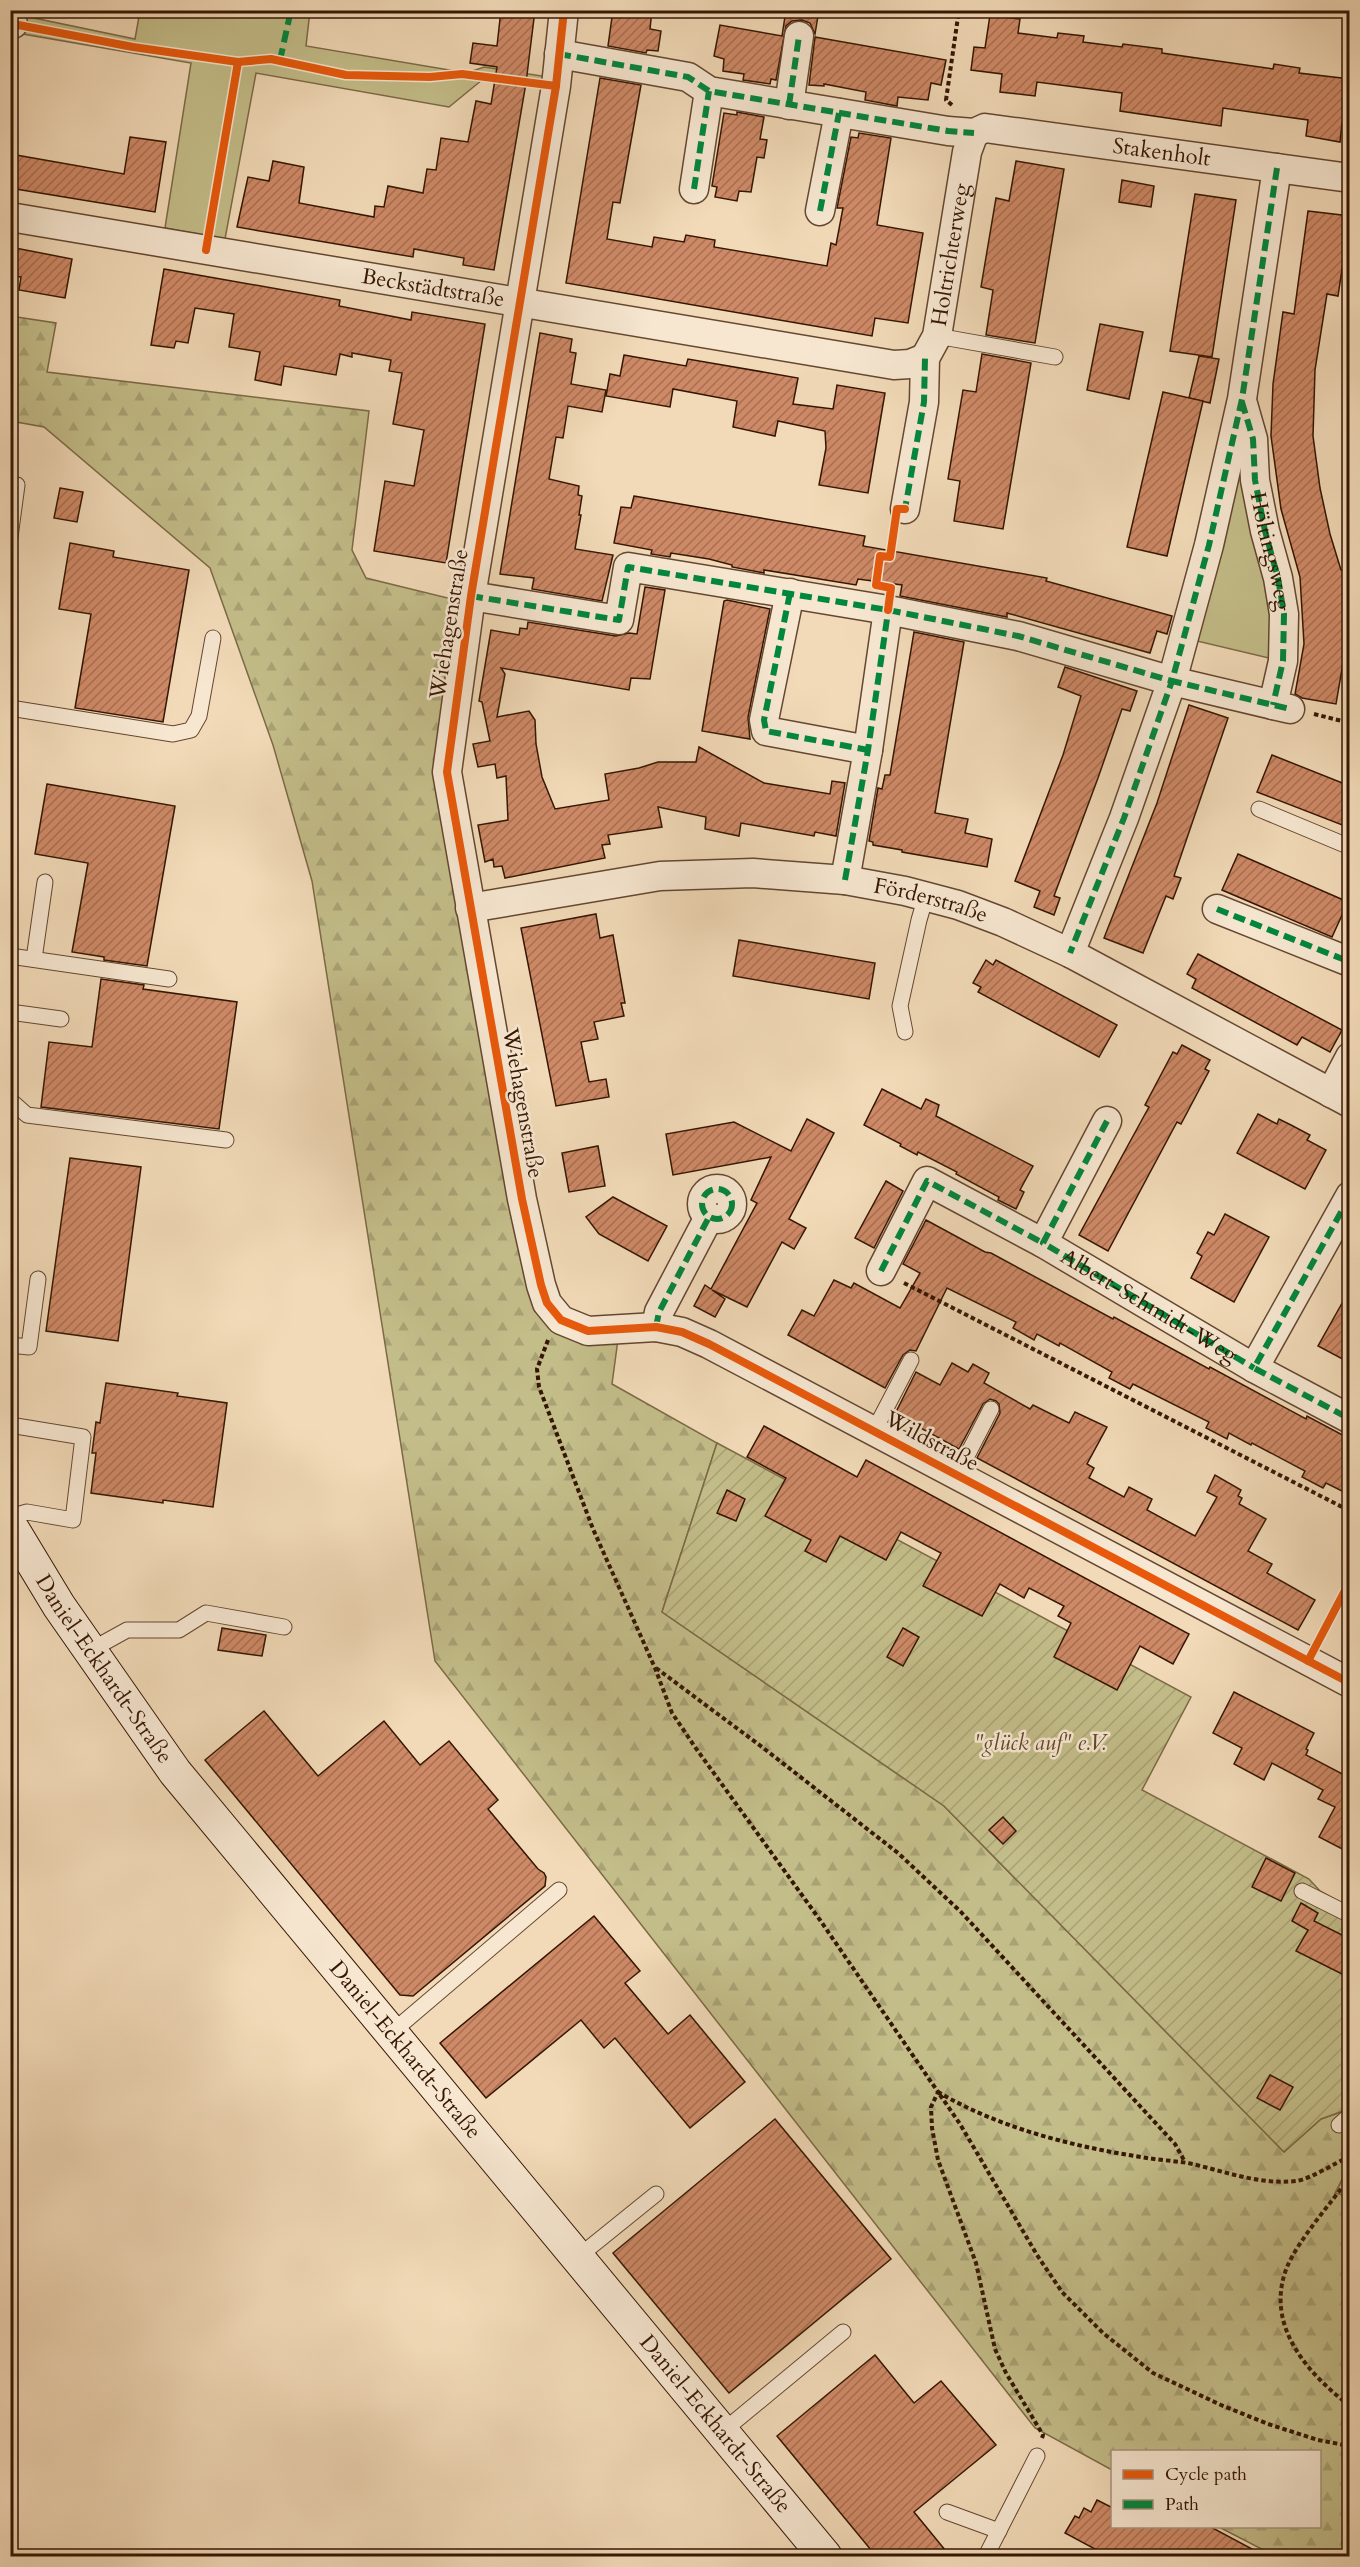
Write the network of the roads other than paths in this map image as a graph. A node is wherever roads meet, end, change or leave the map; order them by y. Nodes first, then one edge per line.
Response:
1 (564, 10) edge
2 (799, 36) dead end
3 (559, 54) junction
4 (709, 91) junction
5 (789, 105) junction
6 (839, 113) junction
7 (974, 133) junction
8 (1277, 168) junction
9 (1350, 178) edge
10 (694, 189) dead end
11 (820, 211) dead end
12 (10, 217) edge
13 (518, 304) junction
14 (931, 347) junction
15 (1055, 357) dead end
16 (1242, 399) junction
17 (10, 484) edge
18 (905, 510) dead end
19 (10, 537) edge
20 (790, 593) junction
21 (471, 596) junction
22 (888, 610) junction
23 (213, 638) dead end
24 (1172, 681) junction
25 (10, 708) edge
26 (868, 750) junction
27 (1259, 809) dead end
28 (1350, 847) edge
29 (845, 880) junction
30 (45, 882) dead end
31 (926, 896) junction
32 (470, 908) junction
33 (1217, 909) dead end
34 (1070, 953) junction
35 (10, 956) edge
36 (34, 959) junction
37 (1350, 962) edge
38 (169, 979) dead end
39 (10, 1012) edge
40 (62, 1019) dead end
41 (905, 1032) dead end
42 (1350, 1057) edge
43 (1340, 1098) edge
44 (10, 1100) edge
45 (1107, 1121) dead end
46 (226, 1140) dead end
47 (1350, 1196) edge
48 (709, 1217) dead end
49 (1043, 1243) junction
50 (880, 1270) road end
51 (38, 1279) dead end
52 (561, 1320) joint
53 (656, 1327) junction
54 (10, 1345) edge
55 (911, 1360) dead end
56 (1254, 1368) junction
57 (991, 1409) dead end
58 (1350, 1419) edge
59 (10, 1425) edge
60 (874, 1431) junction
61 (957, 1475) junction
62 (10, 1517) edge
63 (10, 1525) edge
64 (284, 1628) dead end
65 (89, 1651) junction
66 (1350, 1683) edge
67 (559, 1890) dead end
68 (1302, 1891) dead end
69 (1350, 1915) edge
70 (391, 2033) junction
71 (656, 2194) dead end
72 (578, 2257) junction
73 (843, 2332) dead end
74 (722, 2432) junction
75 (1037, 2456) road end
76 (947, 2512) dead end
77 (999, 2531) junction
78 (825, 2556) edge
79 (986, 2556) edge

1 - 3 street, Wiehagenstraße
2 - 5 street
3 - 4 street
3 - 13 street, Wiehagenstraße
4 - 5 street
4 - 10 street
5 - 6 street
6 - 7 street
6 - 11 street
7 - 8 street, Stakenholt
7 - 14 street, Holtrichterweg
8 - 9 street, Stakenholt
8 - 16 street, Höltingsweg
12 - 13 street, Beckstädtstraße
13 - 14 street, Beckstädtstraße
13 - 21 street, Wiehagenstraße
14 - 15 lane
14 - 18 street, Holtrichterweg
16 - 24 street, Höltingsweg
16 - 24 street, Höltingsweg
17 - 19 lane
20 - 21 street
20 - 22 street
20 - 26 street
21 - 32 street, Wiehagenstraße
22 - 24 street
22 - 26 street
23 - 25 lane
24 - 34 street, Höltingsweg
26 - 29 street
27 - 28 lane
29 - 31 street, Förderstraße
29 - 32 street, Förderstraße
30 - 36 lane
31 - 34 street, Förderstraße
31 - 41 lane
32 - 52 street, Wiehagenstraße
33 - 37 street
34 - 43 street, Förderstraße
35 - 36 lane
36 - 38 lane
39 - 40 lane
42 - 43 street
44 - 46 lane
45 - 49 street, Albert-Schmidt-Weg
47 - 56 street, Albert-Schmidt-Weg
48 - 53 street
49 - 50 street, Albert-Schmidt-Weg
49 - 56 street, Albert-Schmidt-Weg
51 - 54 lane
52 - 53 street, Wildstraße
53 - 60 street, Wildstraße
55 - 60 lane
56 - 58 street, Albert-Schmidt-Weg
57 - 61 lane
59 - 62 lane
60 - 61 street, Wildstraße
61 - 66 street, Wildstraße
63 - 65 street, Daniel-Eckhardt-Straße
64 - 65 lane
65 - 70 street, Daniel-Eckhardt-Straße
67 - 70 lane
68 - 69 lane
70 - 72 street, Daniel-Eckhardt-Straße
71 - 72 lane
72 - 74 street, Daniel-Eckhardt-Straße
73 - 74 lane
74 - 78 street, Daniel-Eckhardt-Straße
75 - 77 lane
76 - 77 lane
77 - 79 lane

